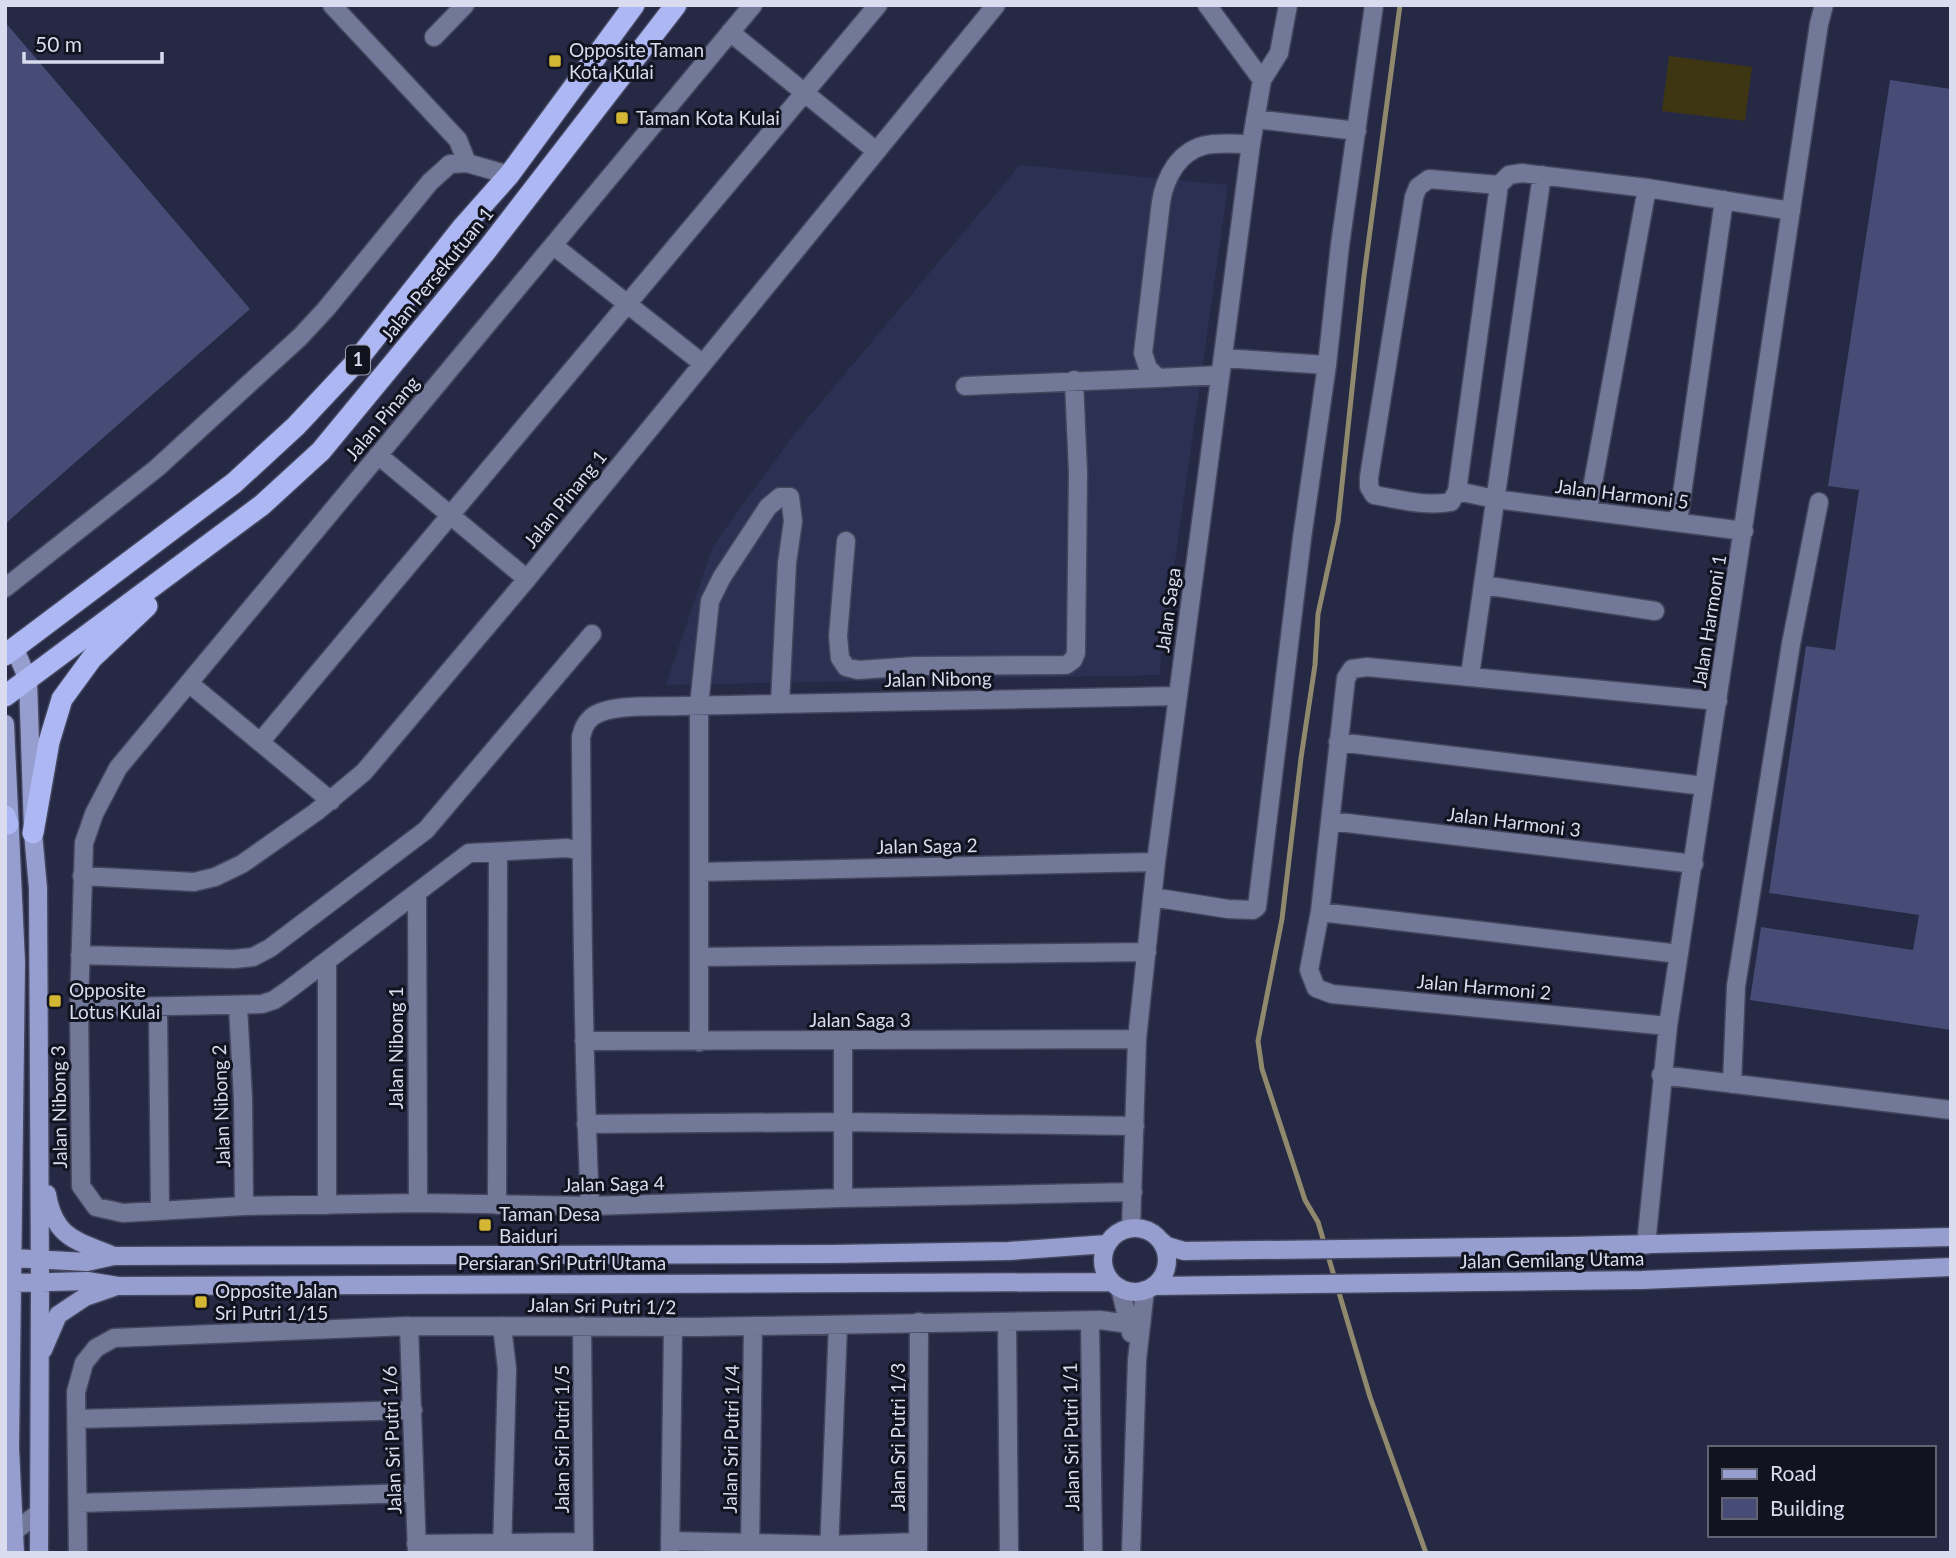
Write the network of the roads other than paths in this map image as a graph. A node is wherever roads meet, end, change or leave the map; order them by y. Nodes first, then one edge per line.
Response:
1 (332, 5) edge
2 (465, 5) edge
3 (634, 5) edge
4 (676, 5) edge
5 (752, 5) edge
6 (878, 5) edge
7 (996, 5) edge
8 (1207, 5) edge
9 (1288, 5) edge
10 (1374, 5) edge
11 (1824, 5) edge
12 (730, 32) junction
13 (434, 37) dead end
14 (1262, 80) junction
15 (803, 93) junction
16 (1255, 119) junction
17 (1357, 131) junction
18 (1251, 144) junction
19 (876, 151) junction
20 (467, 163) junction
21 (509, 175) junction
22 (1542, 175) junction
23 (1499, 185) junction
24 (1647, 188) junction
25 (1724, 201) junction
26 (1791, 211) junction
27 (554, 246) junction
28 (627, 303) junction
29 (702, 363) junction
30 (1327, 365) junction
31 (1221, 367) junction
32 (1158, 378) junction
33 (1074, 380) junction
34 (965, 386) dead end
35 (378, 456) junction
36 (1457, 491) junction
37 (1495, 499) junction
38 (1819, 502) dead end
39 (262, 505) junction
40 (1588, 510) junction
41 (452, 516) junction
42 (1678, 522) junction
43 (1744, 531) junction
44 (846, 541) dead end
45 (527, 579) junction
46 (1483, 585) junction
47 (5, 588) edge
48 (1654, 611) dead end
49 (592, 634) dead end
50 (10, 652) edge
51 (1470, 675) junction
52 (28, 680) junction
53 (190, 684) junction
54 (5, 696) edge
55 (1178, 696) junction
56 (1718, 701) junction
57 (780, 704) junction
58 (699, 705) junction
59 (5, 724) edge
60 (261, 741) junction
61 (1338, 741) junction
62 (1704, 786) junction
63 (331, 801) junction
64 (7, 820) edge
65 (1330, 821) junction
66 (33, 833) junction
67 (582, 851) junction
68 (498, 852) junction
69 (1156, 862) junction
70 (1694, 864) junction
71 (699, 872) junction
72 (82, 876) junction
73 (417, 893) junction
74 (1152, 897) junction
75 (1320, 912) junction
76 (1147, 952) junction
77 (1679, 954) junction
78 (80, 955) junction
79 (699, 957) junction
80 (327, 961) junction
81 (239, 1006) junction
82 (158, 1007) junction
83 (79, 1008) junction
84 (1668, 1026) junction
85 (1137, 1039) junction
86 (583, 1041) junction
87 (843, 1041) junction
88 (699, 1042) junction
89 (1661, 1075) junction
90 (1732, 1084) junction
91 (1951, 1110) edge
92 (843, 1122) junction
93 (586, 1124) junction
94 (1135, 1126) junction
95 (9, 1128) edge
96 (39, 1146) junction
97 (1133, 1192) junction
98 (843, 1198) junction
99 (418, 1203) junction
100 (327, 1205) junction
101 (497, 1205) junction
102 (244, 1206) junction
103 (590, 1206) junction
104 (96, 1207) joint
105 (160, 1211) junction
106 (1131, 1228) junction
107 (1951, 1237) edge
108 (1160, 1240) junction
109 (1107, 1244) junction
110 (1646, 1245) junction
111 (114, 1256) junction
112 (12, 1258) junction
113 (40, 1259) junction
114 (1951, 1267) edge
115 (40, 1281) junction
116 (13, 1283) junction
117 (1116, 1285) junction
118 (118, 1286) junction
119 (1149, 1288) junction
120 (1090, 1321) junction
121 (919, 1322) junction
122 (1007, 1322) junction
123 (1129, 1324) junction
124 (838, 1325) junction
125 (409, 1326) junction
126 (502, 1326) junction
127 (582, 1326) junction
128 (753, 1327) junction
129 (673, 1328) junction
130 (40, 1358) junction
131 (1137, 1360) junction
132 (413, 1410) junction
133 (77, 1419) junction
134 (413, 1493) junction
135 (78, 1503) junction
136 (39, 1513) junction
137 (10, 1534) edge
138 (671, 1547) edge
139 (750, 1547) edge
140 (918, 1547) edge
141 (416, 1548) edge
142 (502, 1548) edge
143 (584, 1548) edge
144 (829, 1549) edge
145 (15, 1553) edge
146 (39, 1553) edge
147 (78, 1553) edge
148 (1009, 1553) edge
149 (1093, 1553) edge
150 (1131, 1553) edge

1 - 20 street
2 - 13 street
3 - 21 highway, Jalan Persekutuan 1 / 1
4 - 39 highway, Jalan Persekutuan 1 / 1
5 - 12 street, Jalan Pinang
6 - 15 street
7 - 19 street, Jalan Pinang 1
8 - 14 street
9 - 14 street, Jalan Saga
10 - 17 street
11 - 26 street, Jalan Harmoni 1
12 - 15 street
12 - 27 street, Jalan Pinang
14 - 16 street, Jalan Saga
15 - 19 street
15 - 28 street
16 - 17 street
16 - 18 street, Jalan Saga
17 - 30 street
18 - 31 street, Jalan Saga
18 - 32 street
19 - 29 street, Jalan Pinang 1
20 - 21 street
20 - 47 street
21 - 50 highway, Jalan Persekutuan 1 / 1
22 - 23 street
22 - 24 street
22 - 37 street
23 - 36 street
23 - 36 street
24 - 25 street
24 - 40 street
25 - 26 street
25 - 42 street
26 - 43 street, Jalan Harmoni 1
27 - 28 street
27 - 35 street, Jalan Pinang
28 - 29 street
28 - 41 street
29 - 45 street, Jalan Pinang 1
30 - 31 street
30 - 74 street
31 - 32 street
31 - 55 street, Jalan Saga
32 - 33 street
33 - 34 street
33 - 44 street
35 - 41 street
35 - 53 street, Jalan Pinang
36 - 37 street, Jalan Harmoni 5
37 - 40 street, Jalan Harmoni 5
37 - 46 street
38 - 90 street
39 - 52 highway, Jalan Persekutuan 1 / 1
39 - 66 highway
40 - 42 street, Jalan Harmoni 5
41 - 45 street
41 - 60 street
42 - 43 street, Jalan Harmoni 5
43 - 56 street, Jalan Harmoni 1
45 - 63 street, Jalan Pinang 1
46 - 48 street
46 - 51 street
49 - 78 street
50 - 52 main road
51 - 56 street
51 - 61 street
52 - 54 highway, Jalan Persekutuan 1 / 1
52 - 66 main road
53 - 60 street
53 - 72 street, Jalan Pinang
55 - 57 street, Jalan Nibong
55 - 69 street, Jalan Saga
56 - 62 street, Jalan Harmoni 1
57 - 58 street, Jalan Nibong
57 - 58 street
58 - 67 street, Jalan Nibong
58 - 71 street
59 - 64 main road
60 - 63 street
61 - 62 street
61 - 65 street
62 - 70 street, Jalan Harmoni 1
63 - 72 street, Jalan Pinang 1
64 - 95 main road
65 - 70 street, Jalan Harmoni 3
65 - 75 street
66 - 96 main road
67 - 68 street
67 - 86 street
68 - 73 street
68 - 101 street
69 - 71 street, Jalan Saga 2
69 - 74 street, Jalan Saga
70 - 77 street, Jalan Harmoni 1
71 - 79 street
72 - 78 street, Jalan Nibong 3
73 - 80 street
73 - 99 street, Jalan Nibong 1
74 - 76 street, Jalan Saga
75 - 77 street
75 - 84 street, Jalan Harmoni 2
76 - 79 street
76 - 85 street, Jalan Saga
77 - 84 street, Jalan Harmoni 1
78 - 83 street, Jalan Nibong 3
79 - 88 street
80 - 81 street
80 - 100 street
81 - 82 street
81 - 102 street, Jalan Nibong 2
82 - 83 street
82 - 105 street
83 - 104 street, Jalan Nibong 3
84 - 89 street, Jalan Harmoni 1
85 - 87 street, Jalan Saga 3
85 - 94 street, Jalan Saga
86 - 88 street, Jalan Saga 3
86 - 93 street
87 - 88 street, Jalan Saga 3
87 - 92 street
89 - 90 street
89 - 110 street, Jalan Harmoni 1
90 - 91 street
92 - 93 street
92 - 94 street
92 - 98 street
93 - 103 street
94 - 97 street, Jalan Saga
95 - 112 main road
96 - 111 main road
96 - 113 main road
97 - 98 street, Jalan Saga 4
97 - 106 street, Jalan Saga
98 - 103 street, Jalan Saga 4
99 - 100 street, Jalan Saga 4
99 - 101 street, Jalan Saga 4
100 - 102 street, Jalan Saga 4
101 - 103 street, Jalan Saga 4
102 - 105 street, Jalan Saga 4
104 - 105 street, Jalan Saga 4
106 - 108 main road
106 - 109 main road
107 - 110 main road, Jalan Gemilang Utama
108 - 110 main road, Jalan Gemilang Utama
108 - 119 main road
109 - 111 main road, Persiaran Sri Putri Utama
109 - 117 main road
111 - 113 main road, Persiaran Sri Putri Utama
112 - 113 main road, Persiaran Sri Putri Utama
112 - 116 main road
113 - 115 main road
114 - 119 main road, Jalan Gemilang Utama
115 - 116 main road, Persiaran Sri Putri Utama
115 - 118 main road, Persiaran Sri Putri Utama
115 - 130 main road
116 - 137 main road
117 - 118 main road, Persiaran Sri Putri Utama
117 - 119 main road
117 - 123 street
118 - 130 main road
119 - 131 street
120 - 122 street, Jalan Sri Putri 1/2
120 - 123 street, Jalan Sri Putri 1/2
120 - 149 street, Jalan Sri Putri 1/1
121 - 122 street, Jalan Sri Putri 1/2
121 - 124 street, Jalan Sri Putri 1/2
121 - 140 street, Jalan Sri Putri 1/3
122 - 148 street
123 - 131 street
124 - 128 street, Jalan Sri Putri 1/2
124 - 144 street
125 - 126 street, Jalan Sri Putri 1/2
125 - 132 street, Jalan Sri Putri 1/6
125 - 133 street, Jalan Sri Putri 1/2
126 - 127 street, Jalan Sri Putri 1/2
126 - 142 street
127 - 129 street, Jalan Sri Putri 1/2
127 - 143 street, Jalan Sri Putri 1/5
128 - 129 street, Jalan Sri Putri 1/2
128 - 139 street, Jalan Sri Putri 1/4
129 - 138 street
130 - 136 main road
131 - 150 street
132 - 133 street
132 - 134 street, Jalan Sri Putri 1/6
133 - 135 street
134 - 135 street
134 - 141 street, Jalan Sri Putri 1/6
135 - 147 street
136 - 137 street
136 - 146 main road
137 - 145 main road
138 - 139 street
139 - 144 street
140 - 144 street
141 - 142 street
142 - 143 street

